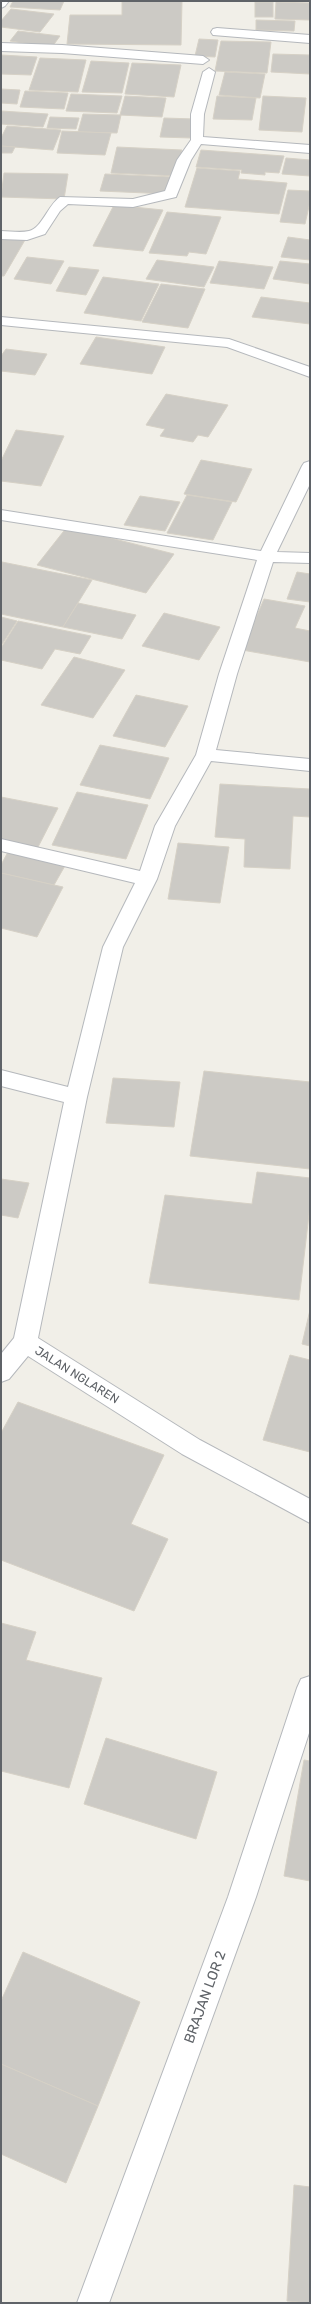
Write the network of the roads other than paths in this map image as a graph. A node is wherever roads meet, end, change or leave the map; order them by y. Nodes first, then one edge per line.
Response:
1 (3, 1) edge
2 (1, 4) edge
3 (217, 32) dead end
4 (310, 39) edge
5 (1, 47) edge
6 (203, 60) dead end
7 (209, 72) dead end
8 (197, 140) junction
9 (310, 149) edge
10 (1, 235) edge
11 (1, 321) edge
12 (310, 372) edge
13 (310, 466) edge
14 (1, 515) edge
15 (266, 557) junction
16 (310, 558) edge
17 (205, 755) junction
18 (310, 765) edge
19 (1, 845) edge
20 (147, 879) junction
21 (1, 1078) edge
22 (76, 1097) junction
23 (25, 1342) junction
24 (1, 1372) edge
25 (310, 1512) edge
26 (310, 1688) edge
27 (93, 2303) edge

1 - 2 street
3 - 4 street
5 - 6 street
7 - 8 street
8 - 9 street
8 - 10 street
11 - 12 street
13 - 15 street, JALAN NGLAREN
14 - 15 street
15 - 16 street
15 - 17 street, JALAN NGLAREN
17 - 18 street
17 - 20 street, JALAN NGLAREN
19 - 20 street
20 - 22 street, JALAN NGLAREN
21 - 22 street
22 - 23 street, JALAN NGLAREN
23 - 24 street
23 - 25 street, JALAN NGLAREN
26 - 27 street, BRAJAN LOR 2

